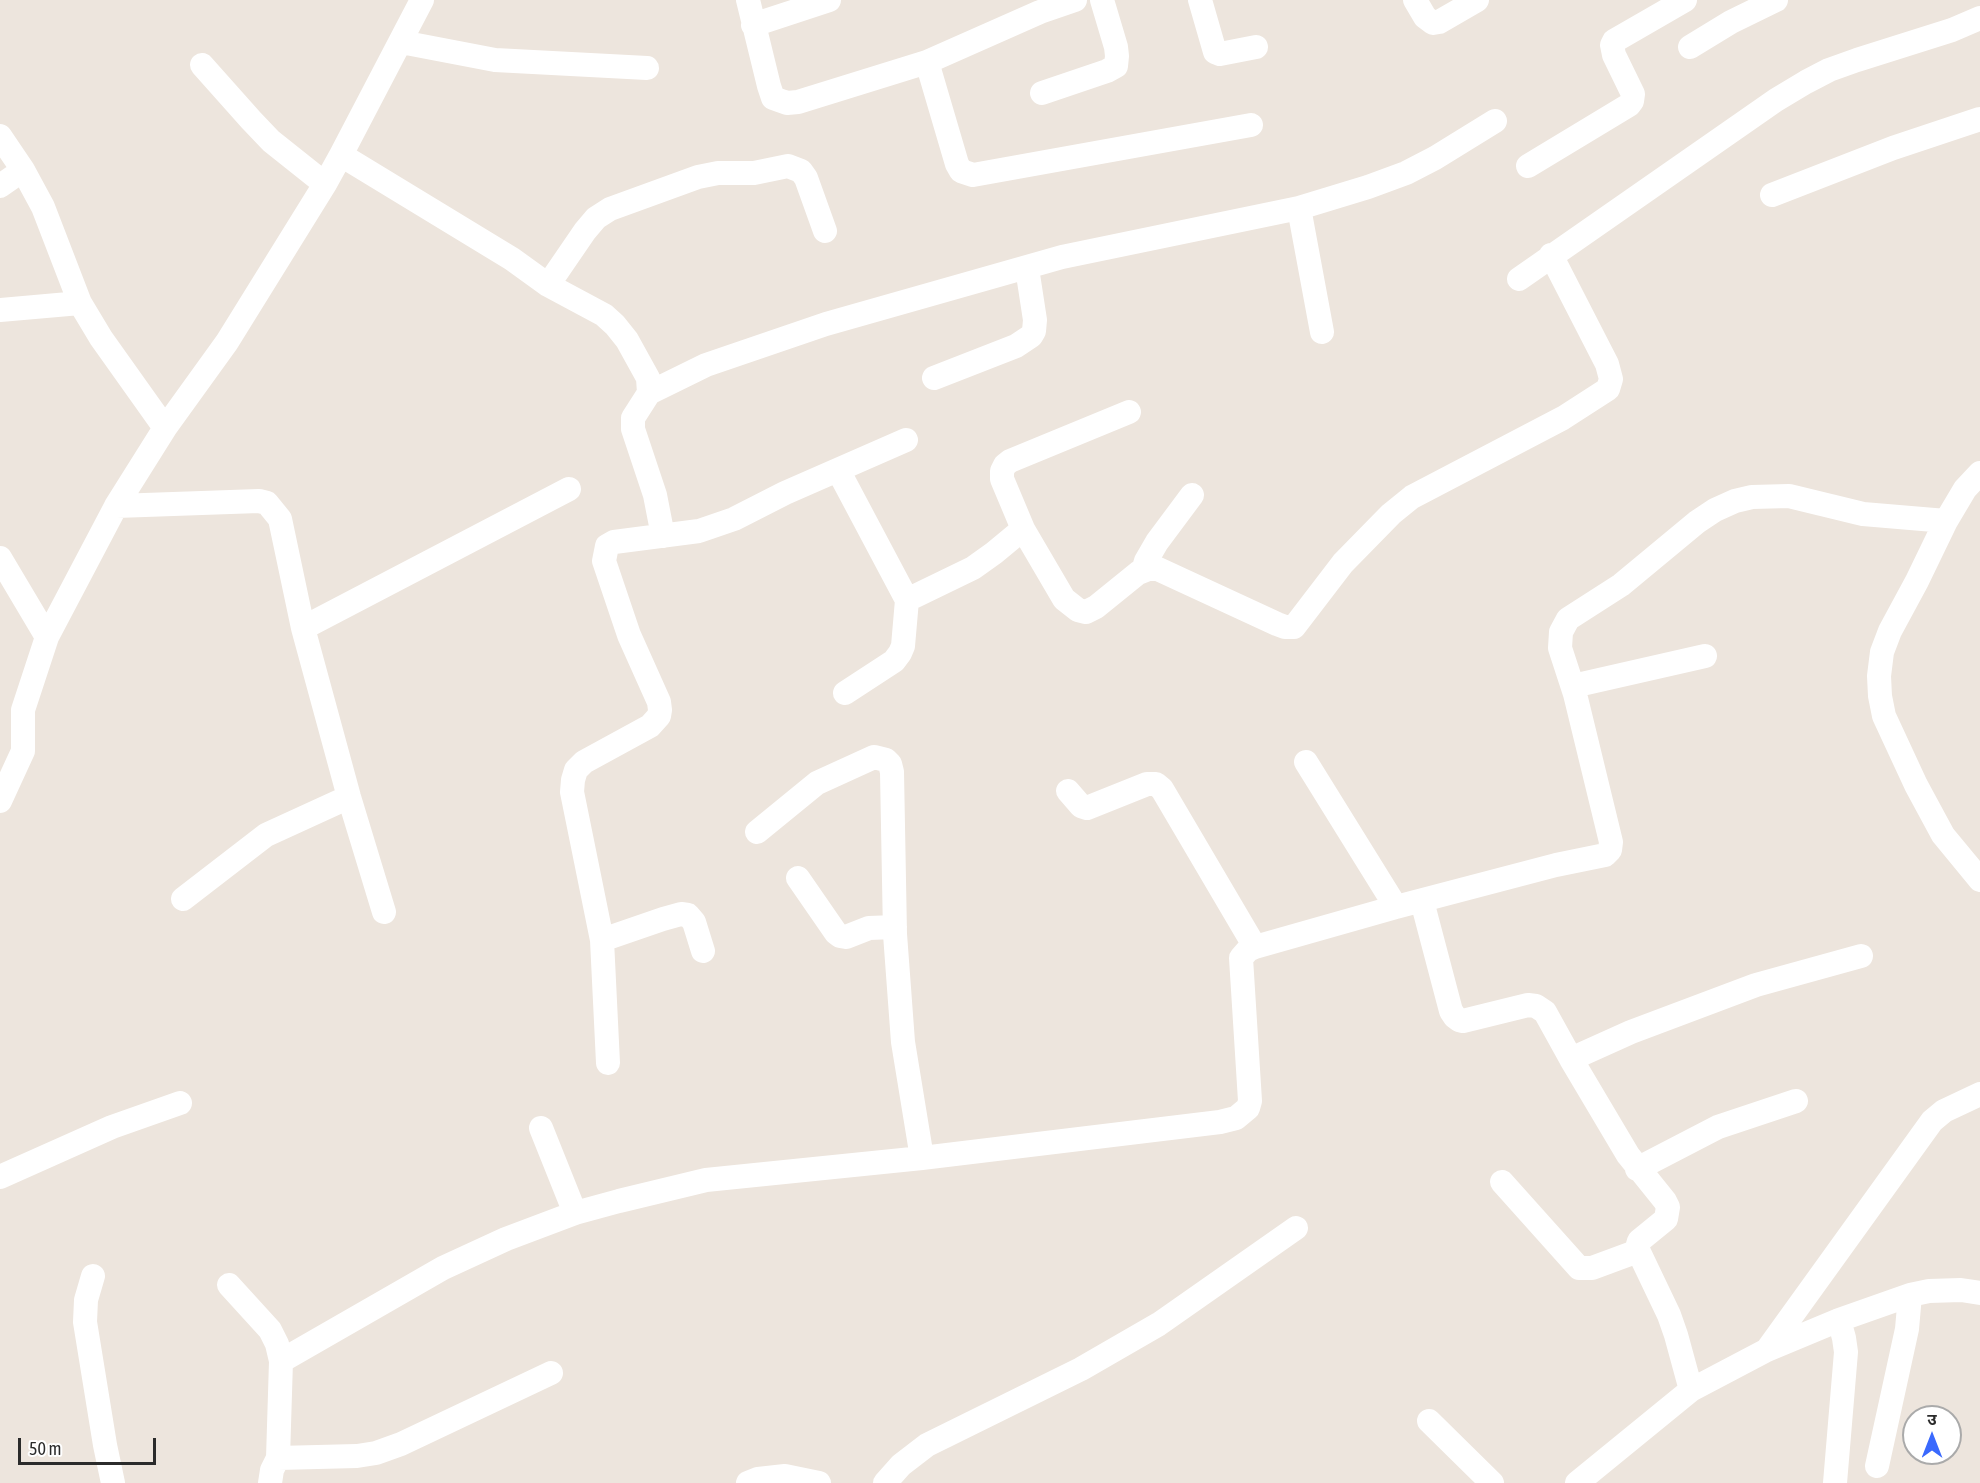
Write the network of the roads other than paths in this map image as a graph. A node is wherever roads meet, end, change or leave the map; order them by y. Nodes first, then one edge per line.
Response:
1 (422, 0) edge
2 (748, 0) edge
3 (829, 0) edge
4 (1075, 0) edge
5 (1102, 0) edge
6 (1200, 0) edge
7 (1415, 0) edge
8 (1477, 0) edge
9 (1685, 0) edge
10 (1776, 0) edge
11 (1980, 18) edge
12 (753, 25) junction
13 (401, 42) junction
14 (1256, 47) dead end
15 (1690, 47) dead end
16 (927, 62) junction
17 (202, 65) dead end
18 (647, 68) dead end
19 (1042, 93) dead end
20 (1980, 118) edge
21 (1495, 121) dead end
22 (1251, 125) dead end
23 (0, 136) edge
24 (341, 155) junction
25 (1528, 166) dead end
26 (23, 170) junction
27 (325, 184) junction
28 (0, 186) edge
29 (1772, 195) dead end
30 (1299, 208) junction
31 (825, 231) dead end
32 (1551, 255) junction
33 (1026, 268) junction
34 (1519, 279) dead end
35 (549, 285) junction
36 (80, 303) junction
37 (0, 310) edge
38 (1322, 332) dead end
39 (934, 378) dead end
40 (649, 393) junction
41 (1129, 412) dead end
42 (165, 428) junction
43 (906, 440) dead end
44 (838, 470) junction
45 (1980, 473) edge
46 (569, 489) dead end
47 (1192, 495) dead end
48 (116, 506) junction
49 (1946, 521) junction
50 (1023, 529) junction
51 (663, 536) junction
52 (0, 558) edge
53 (1143, 571) junction
54 (907, 600) junction
55 (303, 628) junction
56 (47, 637) junction
57 (1705, 656) dead end
58 (1573, 687) junction
59 (845, 693) dead end
60 (1306, 762) dead end
61 (1068, 791) dead end
62 (349, 797) junction
63 (0, 801) edge
64 (757, 832) dead end
65 (798, 878) dead end
66 (1980, 880) edge
67 (183, 898) dead end
68 (1422, 901) junction
69 (1396, 907) junction
70 (384, 912) dead end
71 (895, 927) junction
72 (602, 940) junction
73 (1255, 947) junction
74 (703, 951) dead end
75 (1861, 956) dead end
76 (1571, 1059) junction
77 (608, 1063) dead end
78 (1980, 1094) edge
79 (1796, 1101) dead end
80 (180, 1103) dead end
81 (541, 1128) dead end
82 (922, 1158) junction
83 (1637, 1169) junction
84 (0, 1176) edge
85 (1502, 1182) dead end
86 (575, 1213) junction
87 (1296, 1228) dead end
88 (1638, 1251) junction
89 (93, 1276) dead end
90 (229, 1285) dead end
91 (1980, 1293) edge
92 (1910, 1295) junction
93 (1839, 1320) junction
94 (1767, 1350) junction
95 (281, 1361) junction
96 (551, 1373) dead end
97 (1691, 1390) junction
98 (1428, 1421) dead end
99 (278, 1458) junction
100 (1877, 1466) dead end
101 (1600, 1475) edge
102 (113, 1483) edge
103 (270, 1483) edge
104 (748, 1483) edge
105 (819, 1483) edge
106 (885, 1483) edge
107 (1491, 1483) edge
108 (1577, 1483) edge
109 (1835, 1483) edge

1 - 13 street
2 - 12 street
3 - 12 street
4 - 16 street
5 - 19 street
6 - 14 street
7 - 8 street
9 - 25 street
10 - 15 street
11 - 32 street
12 - 16 street
13 - 18 street
13 - 24 street
16 - 22 street
17 - 27 street
20 - 29 street
21 - 30 street
23 - 26 street
24 - 27 street
24 - 35 street
26 - 28 street
26 - 36 street
27 - 42 street
30 - 33 street
30 - 38 street
31 - 35 street
32 - 34 street
32 - 53 street
33 - 39 street
33 - 40 street
35 - 40 street
36 - 37 street
36 - 42 street
40 - 51 street
41 - 50 street
42 - 48 street
43 - 44 street
44 - 51 street
44 - 54 street
45 - 49 street
46 - 55 street
47 - 53 street
48 - 55 street
48 - 56 street
49 - 58 street
49 - 66 street
50 - 53 street
50 - 54 street
51 - 72 street
52 - 56 street
54 - 59 street
55 - 62 street
56 - 63 street
57 - 58 street
58 - 68 street
60 - 69 street
61 - 73 street
62 - 67 street
62 - 70 street
64 - 71 street
65 - 71 street
68 - 69 street
68 - 76 street
69 - 73 street
71 - 82 street
72 - 74 street
72 - 77 street
73 - 82 street
75 - 76 street
76 - 83 street
78 - 94 street
79 - 83 street
80 - 84 street
81 - 86 street
82 - 86 street
83 - 88 street
85 - 88 street
86 - 95 street
87 - 106 street
88 - 97 street
89 - 102 street
90 - 95 street
91 - 92 street
92 - 93 street
92 - 100 street
93 - 94 street
93 - 109 street
94 - 97 street
95 - 99 street
96 - 99 street
97 - 101 street
98 - 107 street
99 - 103 street
101 - 108 street
104 - 105 street

